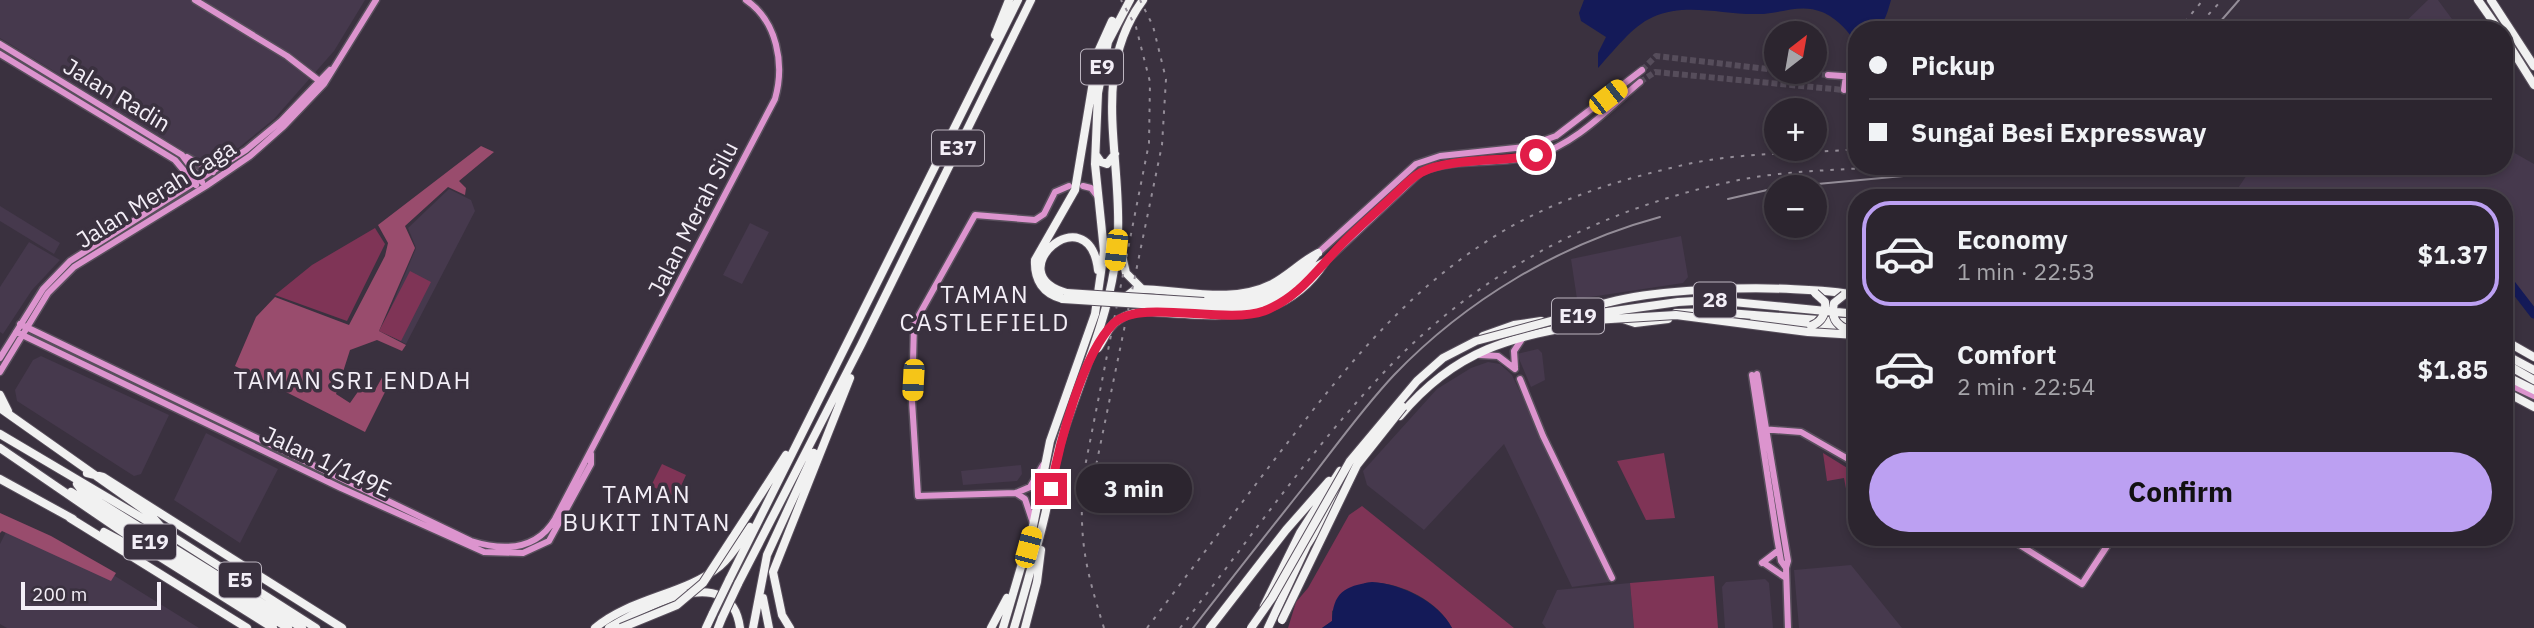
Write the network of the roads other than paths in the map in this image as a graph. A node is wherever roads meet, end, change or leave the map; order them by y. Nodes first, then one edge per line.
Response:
1 (195, 0) edge
2 (376, 0) edge
3 (746, 0) edge
4 (1009, 0) edge
5 (1018, 0) edge
6 (1031, 0) edge
7 (1130, 0) edge
8 (1143, 0) edge
9 (2478, 0) edge
10 (2491, 0) edge
11 (1121, 15) junction
12 (2493, 21) edge
13 (2504, 21) edge
14 (2513, 36) edge
15 (0, 44) edge
16 (2513, 46) edge
17 (0, 54) edge
18 (282, 61) dead end
19 (295, 62) junction
20 (2531, 65) edge
21 (1642, 70) tunnel mouth
22 (980, 73) junction
23 (1828, 75) tunnel mouth
24 (1846, 76) joint
25 (322, 82) junction
26 (1640, 82) tunnel mouth
27 (2534, 88) edge
28 (1844, 90) dead end
29 (1095, 153) junction
30 (1115, 154) junction
31 (182, 155) junction
32 (214, 172) junction
33 (1097, 175) junction
34 (200, 185) junction
35 (1069, 186) dead end
36 (1118, 187) junction
37 (1098, 188) junction
38 (1099, 198) junction
39 (1118, 233) junction
40 (1318, 253) junction
41 (1325, 262) junction
42 (1100, 287) junction
43 (1143, 289) junction
44 (1812, 291) junction
45 (1848, 294) edge
46 (1848, 295) edge
47 (1065, 296) junction
48 (1204, 305) junction
49 (1848, 311) edge
50 (1848, 311) edge
51 (1137, 312) junction
52 (1574, 316) junction
53 (34, 317) junction
54 (1623, 319) junction
55 (1848, 322) edge
56 (24, 326) junction
57 (1811, 327) junction
58 (1848, 329) edge
59 (1848, 331) edge
60 (1848, 332) edge
61 (37, 333) junction
62 (19, 334) junction
63 (1525, 335) junction
64 (18, 343) junction
65 (41, 344) junction
66 (861, 345) junction
67 (2513, 346) edge
68 (1092, 357) junction
69 (2534, 357) edge
70 (0, 358) edge
71 (1464, 359) junction
72 (2513, 359) edge
73 (2513, 368) edge
74 (2534, 370) edge
75 (0, 372) edge
76 (1755, 374) dead end
77 (1520, 379) dead end
78 (2513, 380) edge
79 (2534, 380) edge
80 (2513, 386) edge
81 (2534, 390) edge
82 (838, 392) junction
83 (0, 395) edge
84 (2513, 396) edge
85 (2534, 396) edge
86 (2534, 407) edge
87 (0, 408) edge
88 (810, 418) junction
89 (15, 420) junction
90 (1763, 429) junction
91 (0, 434) edge
92 (0, 448) edge
93 (12, 456) junction
94 (1848, 459) edge
95 (1046, 460) junction
96 (588, 462) junction
97 (1340, 472) junction
98 (88, 473) junction
99 (0, 478) edge
100 (73, 479) junction
101 (1016, 493) junction
102 (761, 515) junction
103 (70, 518) junction
104 (1044, 520) junction
105 (1034, 526) junction
106 (164, 531) junction
107 (2021, 546) edge
108 (2107, 546) edge
109 (149, 550) junction
110 (1779, 550) junction
111 (1786, 568) junction
112 (1019, 578) junction
113 (1612, 578) dead end
114 (1786, 578) junction
115 (761, 584) junction
116 (341, 627) edge
117 (247, 628) edge
118 (273, 628) edge
119 (288, 628) edge
120 (302, 628) edge
121 (316, 628) edge
122 (595, 628) edge
123 (608, 628) edge
124 (621, 628) edge
125 (706, 628) edge
126 (718, 628) edge
127 (740, 628) edge
128 (753, 628) edge
129 (769, 628) edge
130 (790, 628) edge
131 (991, 628) edge
132 (1003, 628) edge
133 (1014, 628) edge
134 (1025, 628) edge
135 (1210, 628) edge
136 (1253, 628) edge
137 (1268, 628) edge
138 (1278, 628) edge
139 (1788, 628) edge

1 - 19 street
2 - 25 street, Jalan Merah Caga
3 - 96 street, Jalan Merah Silu
4 - 22 highway
5 - 22 highway, E37
6 - 66 highway, E37
7 - 11 highway, E9
8 - 30 highway, E9
9 - 12 highway
10 - 13 highway
11 - 29 highway, E9
11 - 47 highway
14 - 20 highway
15 - 31 street, Jalan Radin
16 - 20 highway
17 - 34 street, Jalan Radin
18 - 19 street
19 - 25 street
20 - 27 highway
21 - 40 street
22 - 88 highway, E37
23 - 24 street
24 - 28 street
25 - 32 street, Jalan Merah Caga
25 - 34 street, Jalan Merah Caga
26 - 41 street
29 - 30 highway
29 - 33 highway, E9
30 - 36 highway, E9
31 - 32 street
31 - 34 street, Jalan Radin
32 - 34 street, Jalan Merah Caga
33 - 37 highway, E9
33 - 38 street
34 - 53 street, Jalan Merah Caga
34 - 56 street, Jalan Merah Caga
35 - 101 street
36 - 37 highway
36 - 39 highway, E9
37 - 38 highway, E9
38 - 42 highway, E9
39 - 43 highway
39 - 68 highway, E9
40 - 43 highway
40 - 48 highway
41 - 48 highway
41 - 51 highway
42 - 47 highway
42 - 95 highway, E9
43 - 51 highway
44 - 45 highway
44 - 52 highway
44 - 57 highway, bridge
46 - 58 highway, bridge
47 - 48 highway, bridge
49 - 52 highway, 28
50 - 136 highway, E19, bridge
51 - 68 highway
52 - 97 highway, 28
53 - 56 street, Jalan Merah Caga
53 - 61 street
54 - 55 highway, 28
54 - 57 highway, bridge
54 - 63 highway, 28
56 - 61 street, Jalan 1/149E
56 - 62 street, Jalan Merah Caga
57 - 59 highway, bridge
60 - 138 highway, E19, bridge
61 - 96 street, Jalan 1/149E
62 - 64 street, Jalan Merah Caga
62 - 65 street, Jalan 1/149E
62 - 70 street, Jalan Merah Caga
63 - 71 highway, 28
63 - 71 street
64 - 65 street
64 - 75 street, Jalan Merah Caga
65 - 96 street, Jalan 1/149E
66 - 82 highway, E37
66 - 130 highway
67 - 69 highway
68 - 104 highway, E9
71 - 137 highway, 28
72 - 74 highway
73 - 79 highway
76 - 90 street
77 - 113 street
78 - 81 highway
80 - 85 street
82 - 115 highway
82 - 126 highway, E37, bridge
83 - 89 highway
84 - 86 highway
87 - 89 highway
88 - 102 highway, E37
88 - 124 highway, bridge
89 - 98 highway
90 - 94 street
90 - 110 street
90 - 111 street
91 - 100 highway, E5
92 - 93 highway, E5
93 - 109 highway, E5
93 - 119 highway, E19
95 - 101 street
95 - 105 highway, E9
97 - 135 highway
97 - 136 highway, 28
98 - 106 highway
98 - 116 highway
99 - 103 highway
100 - 106 highway, E5
100 - 120 highway, E19
101 - 105 street
102 - 122 highway
102 - 125 highway, E37, bridge
103 - 109 highway
103 - 117 highway
104 - 133 highway, E9
104 - 134 highway
105 - 112 highway, E9
106 - 121 highway, E5
107 - 108 street
109 - 118 highway, E5
110 - 111 street
110 - 114 street
111 - 114 street
112 - 131 highway
112 - 132 highway, E9
114 - 139 street
115 - 128 highway
115 - 129 highway
123 - 127 highway

